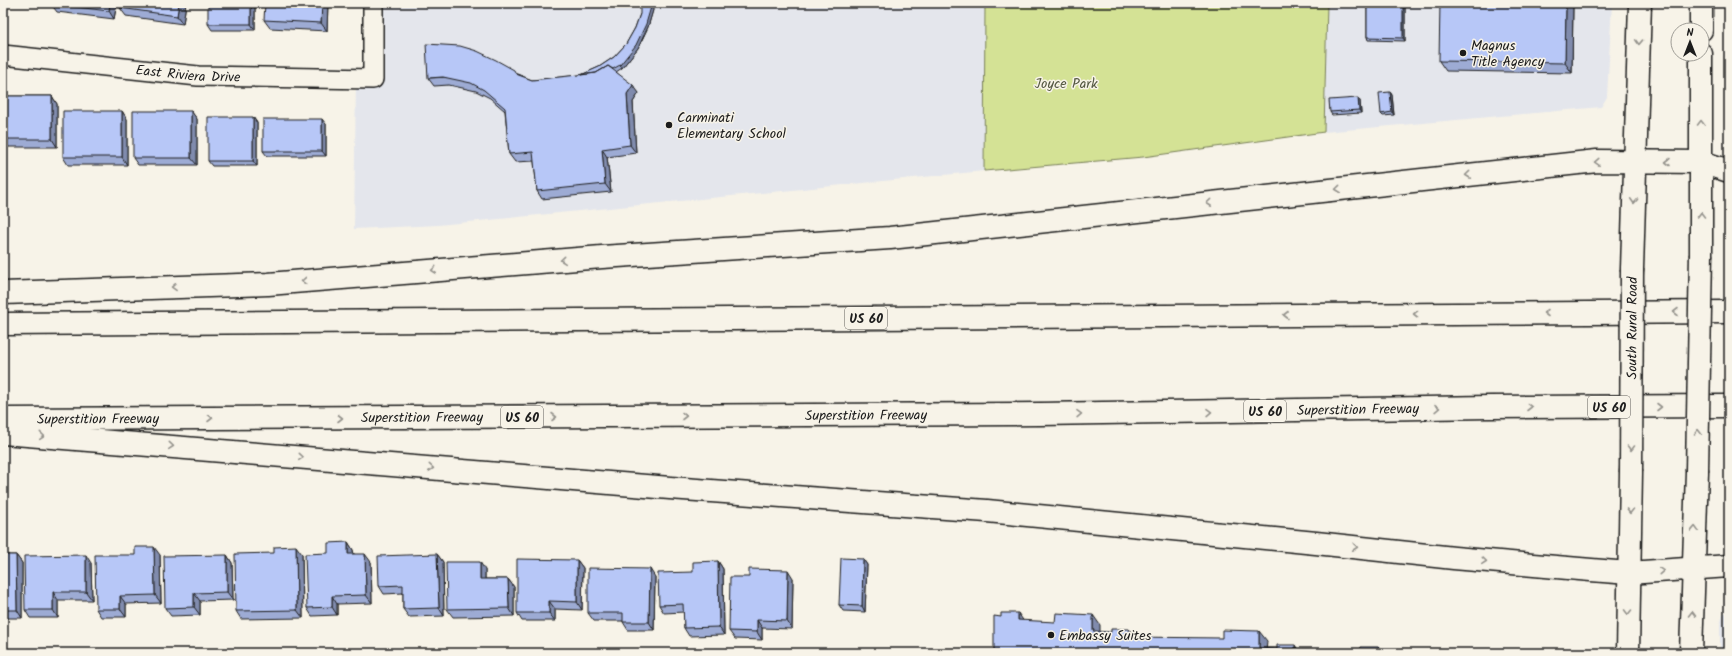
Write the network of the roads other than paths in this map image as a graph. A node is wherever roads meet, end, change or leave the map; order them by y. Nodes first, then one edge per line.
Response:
1 (373, 3) edge
2 (1640, 3) edge
3 (1701, 3) edge
4 (1701, 22) edge
5 (3, 55) edge
6 (1701, 62) edge
7 (1636, 162) junction
8 (1701, 162) junction
9 (1729, 171) edge
10 (3, 293) edge
11 (1729, 312) edge
12 (3, 324) edge
13 (1729, 406) edge
14 (3, 419) edge
15 (3, 433) edge
16 (1729, 566) edge
17 (1694, 568) junction
18 (1629, 573) junction
19 (1628, 653) edge
20 (1691, 653) edge

1 - 5 street, East Riviera Drive
2 -> 7 main road, South Rural Road
3 - 4 main road
8 -> 6 main road
8 -> 7 main road
7 -> 10 main road
7 -> 18 main road, South Rural Road, bridge
8 - 9 main road
17 -> 8 main road, bridge
11 -> 12 main road, US 60
14 -> 13 main road, Superstition Freeway / US 60
15 -> 18 main road
16 - 17 main road
18 -> 17 main road
20 -> 17 main road
18 -> 19 main road, South Rural Road

